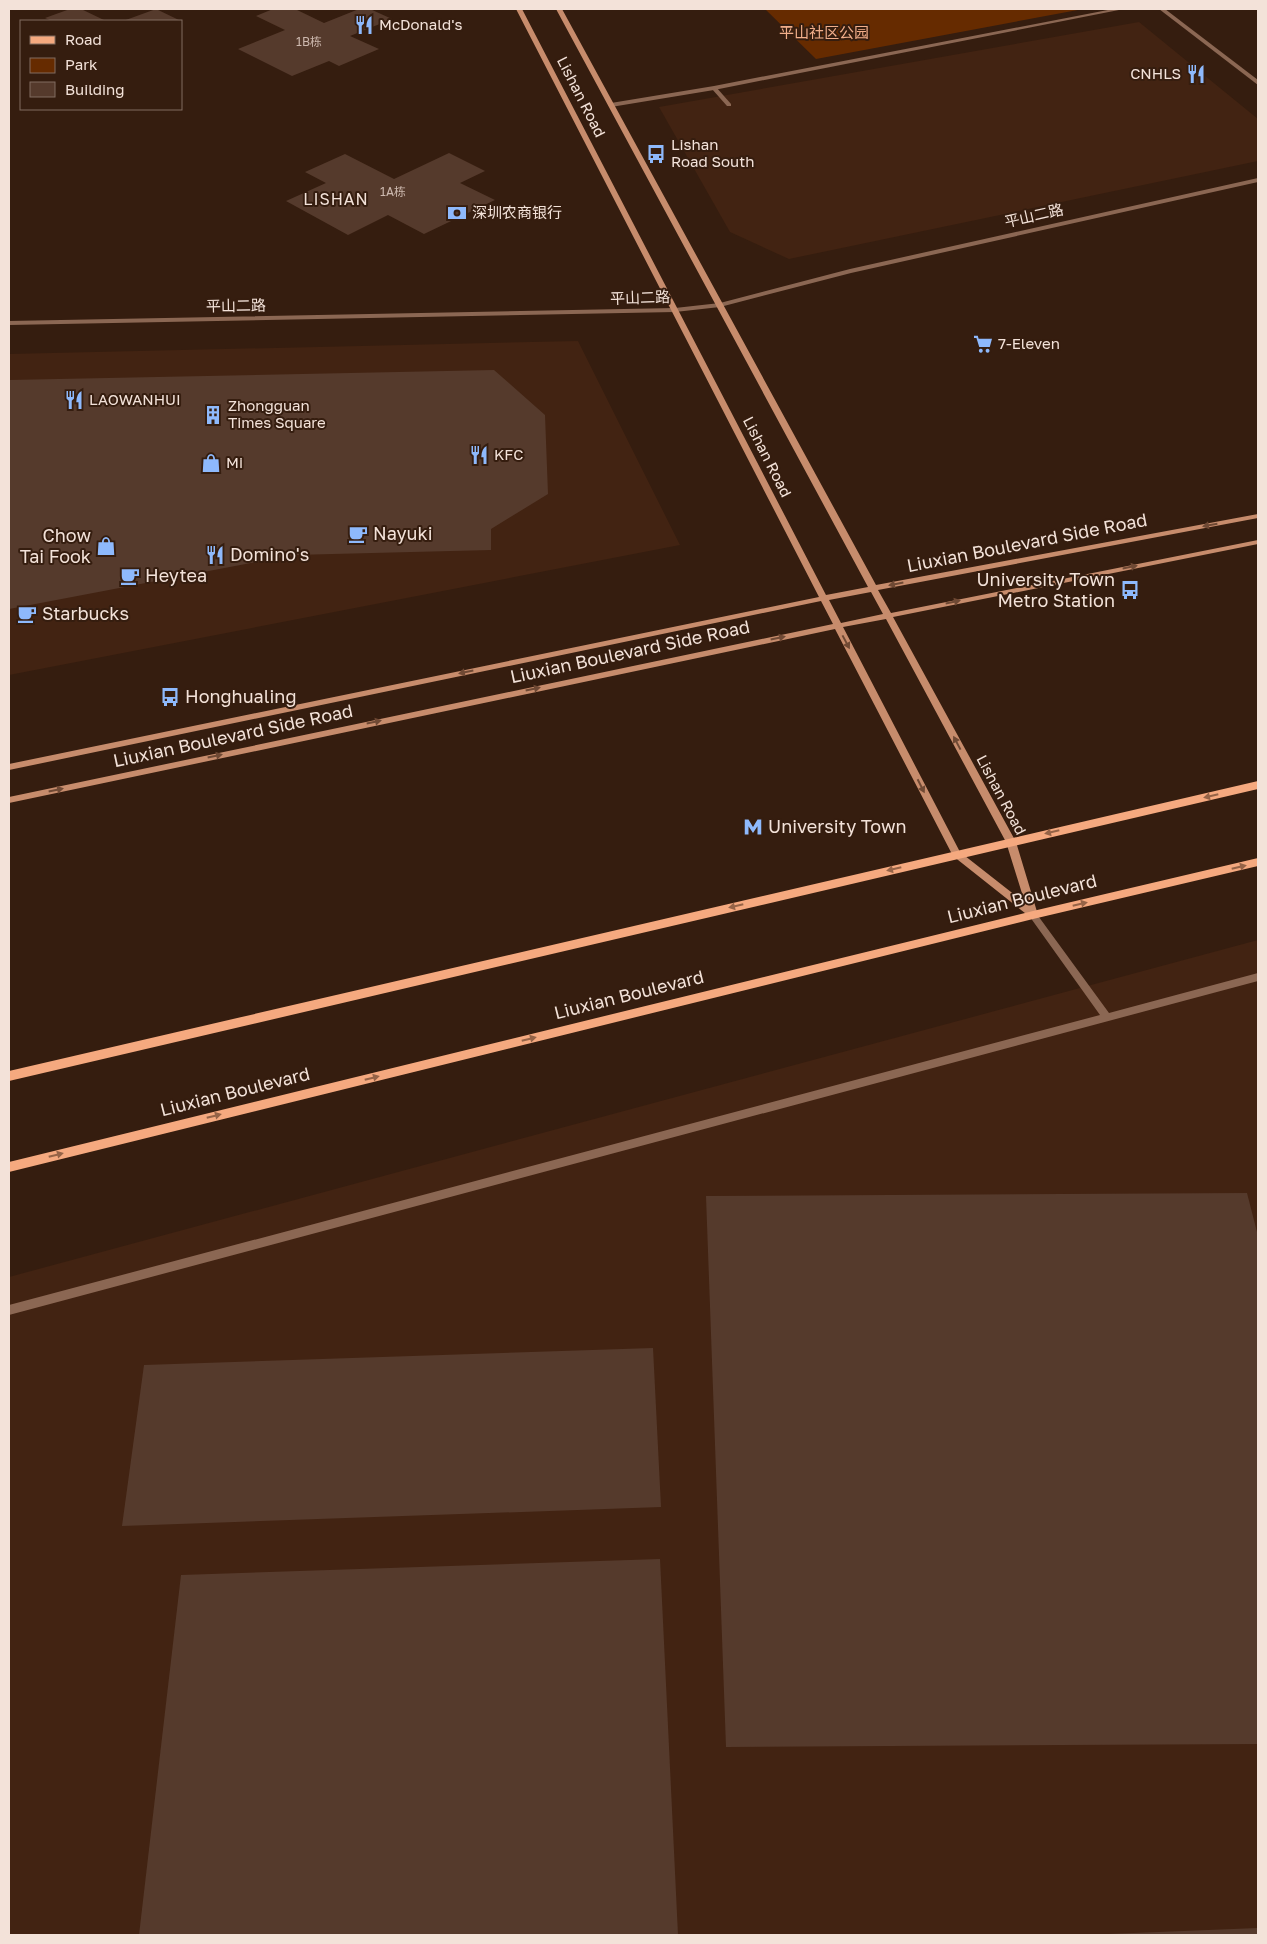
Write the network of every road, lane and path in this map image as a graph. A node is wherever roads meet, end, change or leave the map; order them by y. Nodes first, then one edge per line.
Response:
1 (519, 9) edge
2 (559, 9) edge
3 (1120, 9) edge
4 (1162, 9) edge
5 (1258, 83) edge
6 (714, 88) junction
7 (611, 105) junction
8 (729, 105) dead end
9 (1258, 180) edge
10 (720, 305) junction
11 (675, 310) junction
12 (9, 323) edge
13 (1258, 516) edge
14 (1258, 542) edge
15 (874, 589) junction
16 (824, 598) junction
17 (889, 615) junction
18 (838, 626) junction
19 (9, 767) edge
20 (1258, 785) edge
21 (9, 800) edge
22 (1011, 842) junction
23 (956, 854) junction
24 (1258, 862) edge
25 (1033, 915) junction
26 (1258, 977) edge
27 (1107, 1017) junction
28 (9, 1076) edge
29 (9, 1167) edge
30 (9, 1310) edge

1 - 11 street, Lishan Road
2 - 7 street, Lishan Road
3 - 6 street
4 - 5 street
6 - 7 street
6 - 8 street
7 - 10 street, Lishan Road
9 - 10 street, 平山二路
10 - 11 street, 平山二路
10 - 15 street, Lishan Road
11 - 12 street, 平山二路
11 - 16 street, Lishan Road
13 -> 15 street, Liuxian Boulevard Side Road
17 -> 14 street, Liuxian Boulevard Side Road
15 - 16 street, Liuxian Boulevard Side Road
15 - 17 street, Lishan Road
16 - 18 street, Lishan Road
16 -> 19 street, Liuxian Boulevard Side Road
17 - 18 street, Liuxian Boulevard Side Road
22 -> 17 street, Lishan Road
21 -> 18 street, Liuxian Boulevard Side Road
18 -> 23 street, Lishan Road
20 -> 22 main road
22 - 23 main road
22 - 25 street, Lishan Road
23 - 25 street, Lishan Road
23 -> 28 main road
25 -> 24 main road, Liuxian Boulevard
25 - 27 street
29 -> 25 main road, Liuxian Boulevard
26 - 27 street
27 - 30 street

